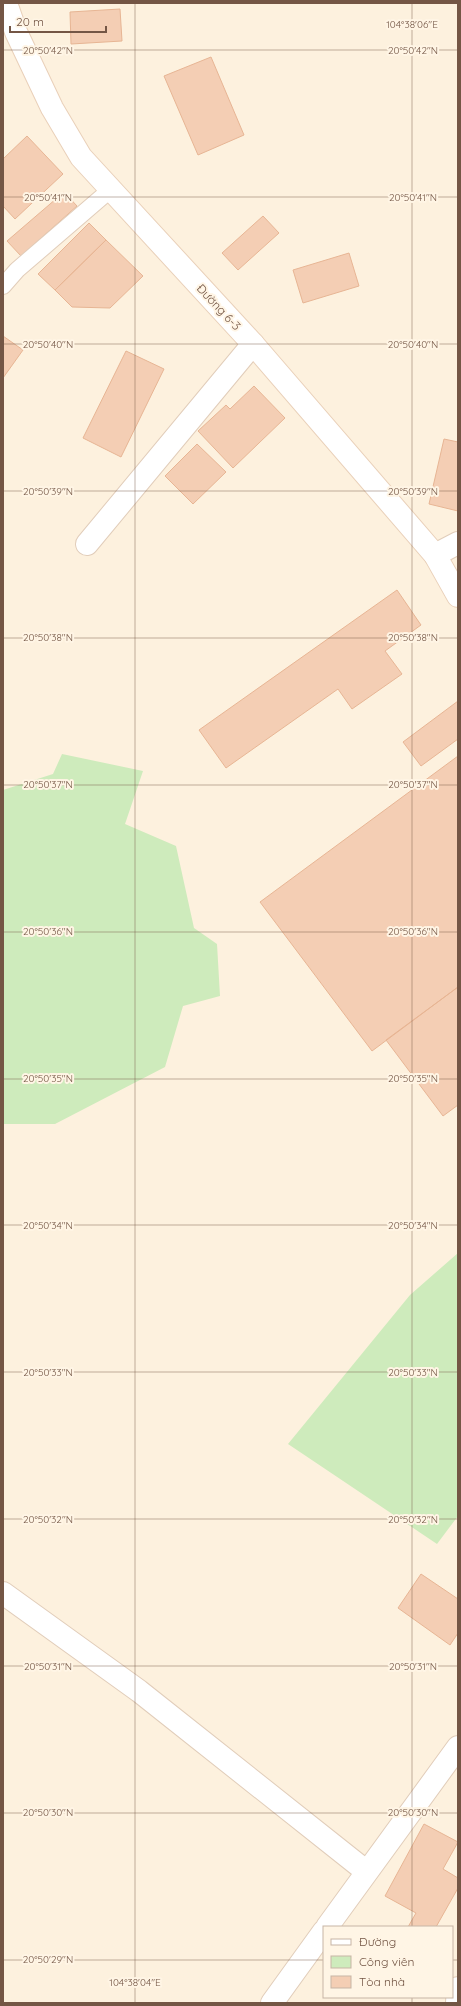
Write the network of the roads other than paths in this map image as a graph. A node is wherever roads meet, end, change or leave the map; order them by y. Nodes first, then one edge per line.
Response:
1 (6, 3) edge
2 (110, 190) junction
3 (3, 286) edge
4 (253, 344) junction
5 (458, 543) edge
6 (87, 544) dead end
7 (435, 555) junction
8 (458, 596) edge
9 (3, 1593) edge
10 (458, 1747) edge
11 (367, 1872) junction
12 (328, 1926) edge
13 (323, 1932) edge
14 (458, 1988) edge
15 (272, 2003) edge
16 (457, 2003) edge

1 - 2 street, Đường 6-3
2 - 3 lane
2 - 4 street, Đường 6-3
4 - 6 street
4 - 7 street, Đường 6-3
5 - 7 street
7 - 8 street, Đường 6-3
9 - 11 street
10 - 11 street
11 - 12 street
13 - 15 street
14 - 16 street

